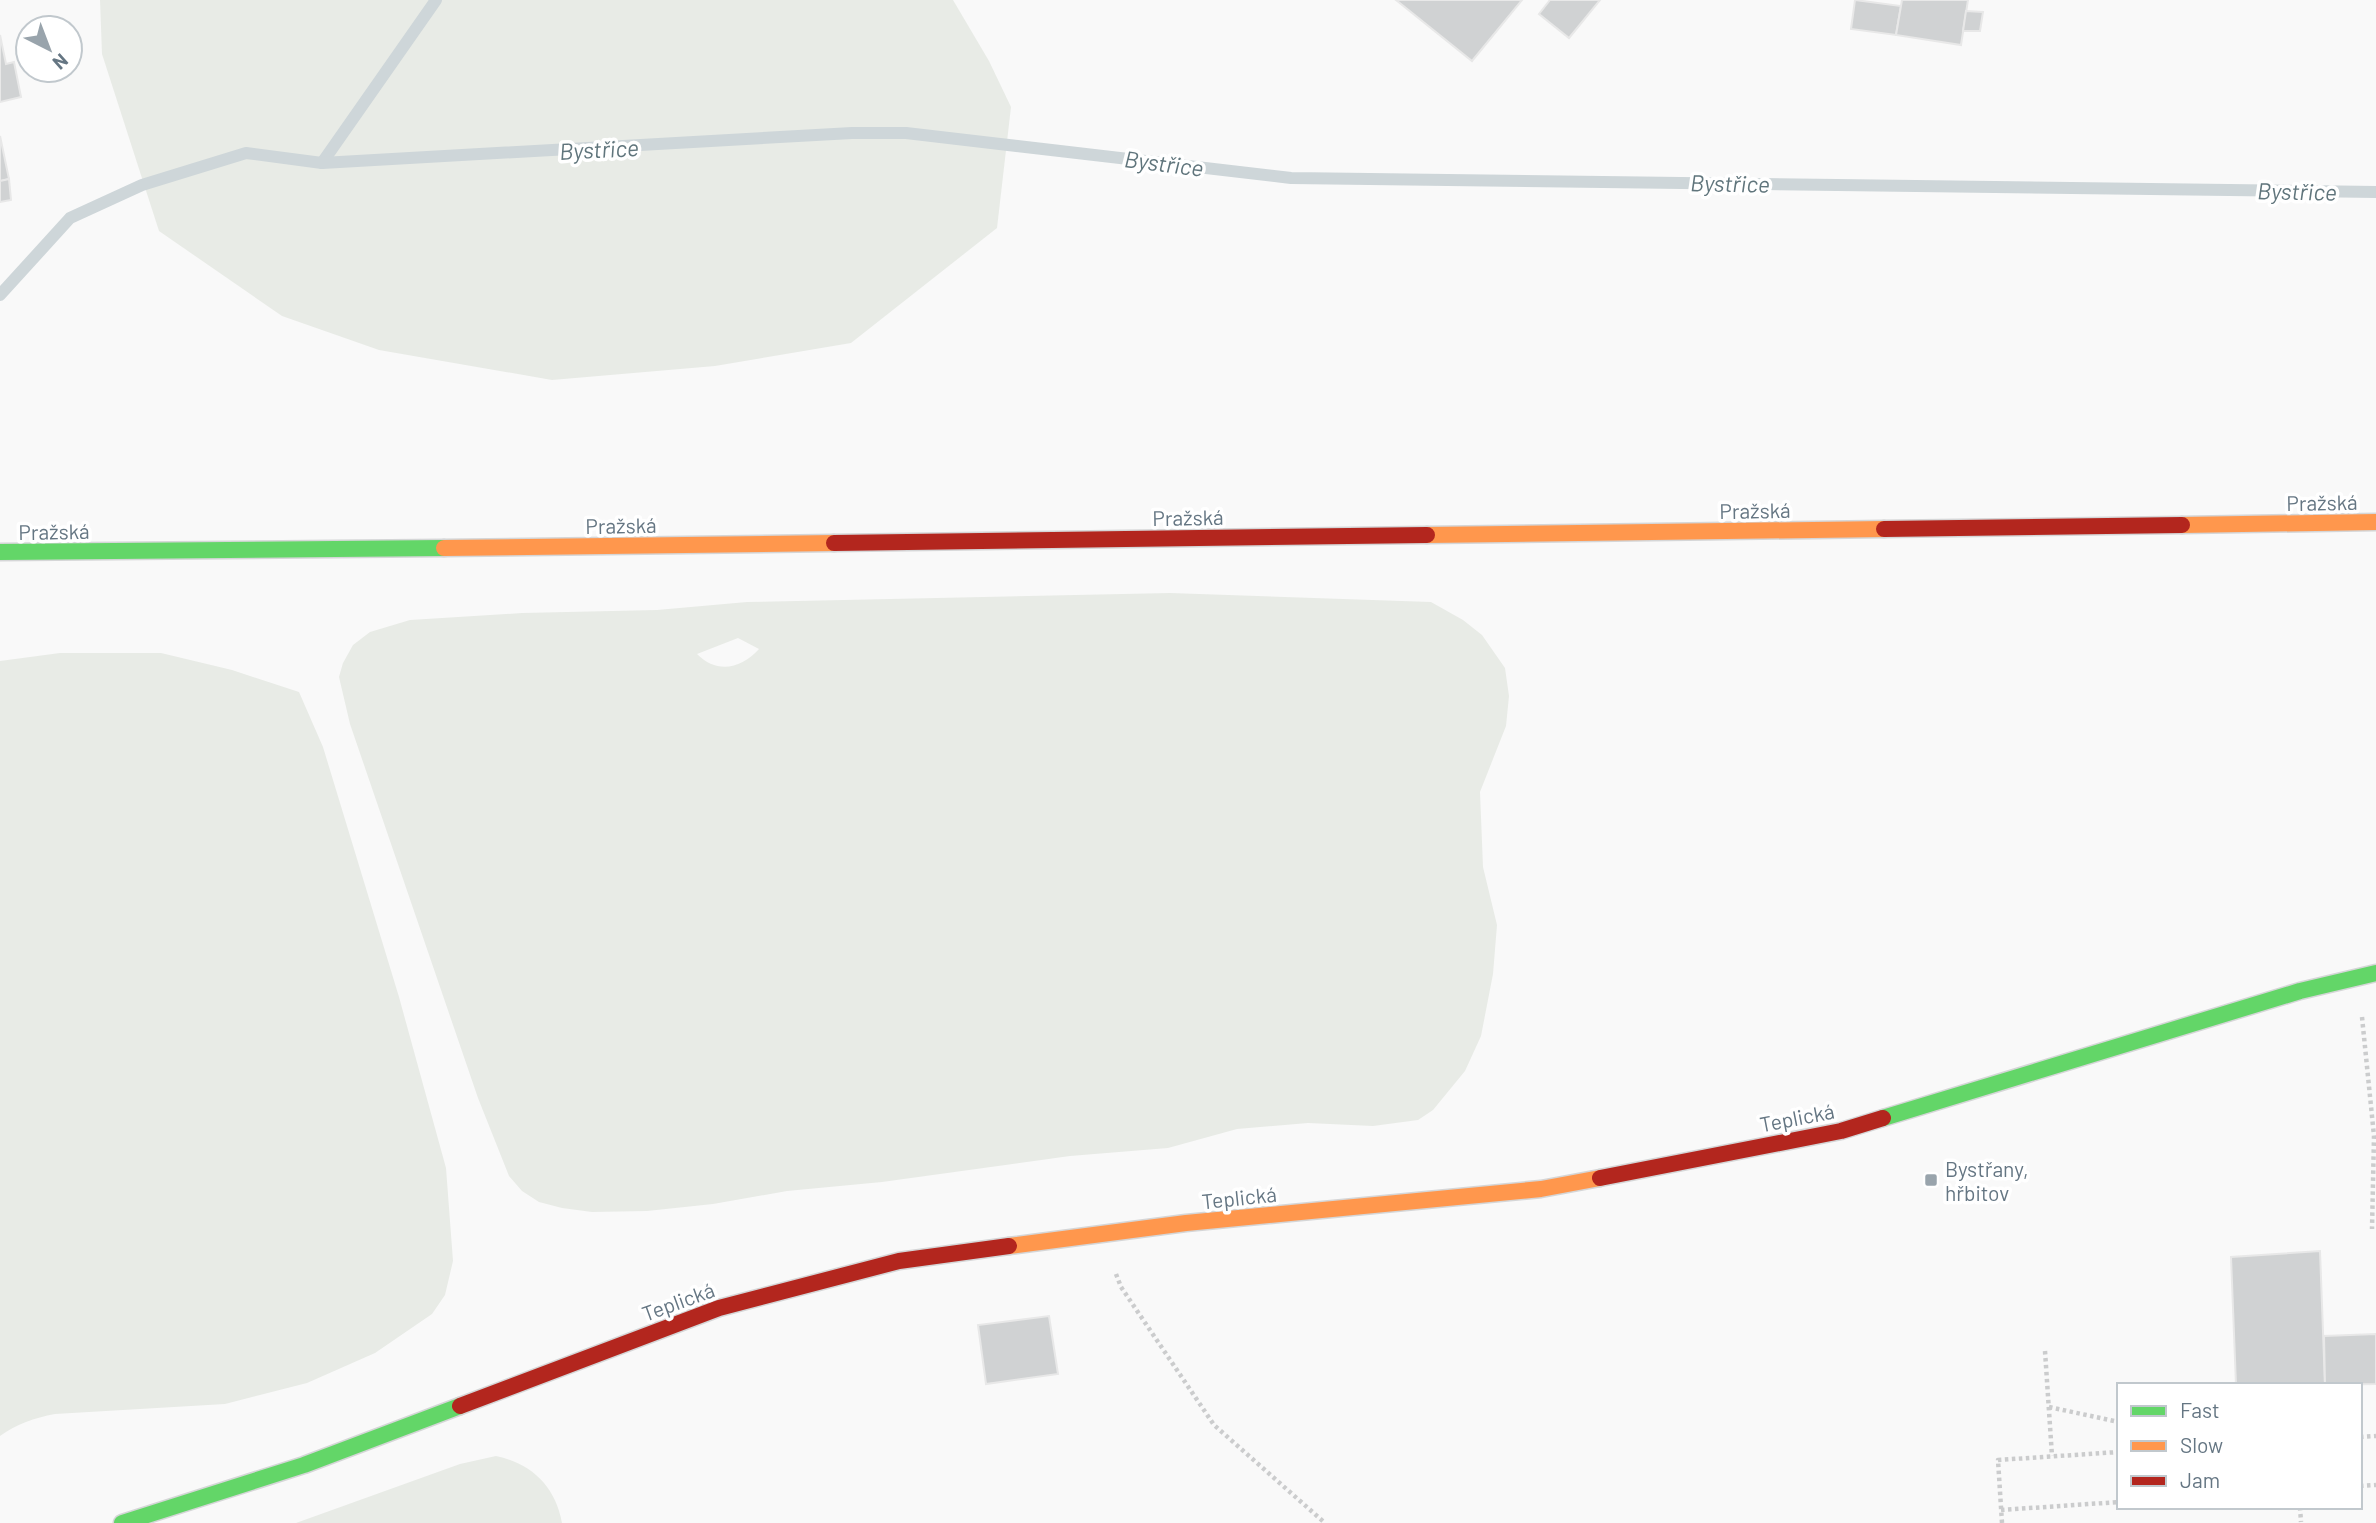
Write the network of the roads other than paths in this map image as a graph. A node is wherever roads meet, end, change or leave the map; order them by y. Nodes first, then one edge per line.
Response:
1 (2376, 522) edge
2 (0, 552) edge
3 (2376, 973) edge
4 (122, 1523) edge

1 - 2 street, Pražská
3 - 4 street, Teplická

